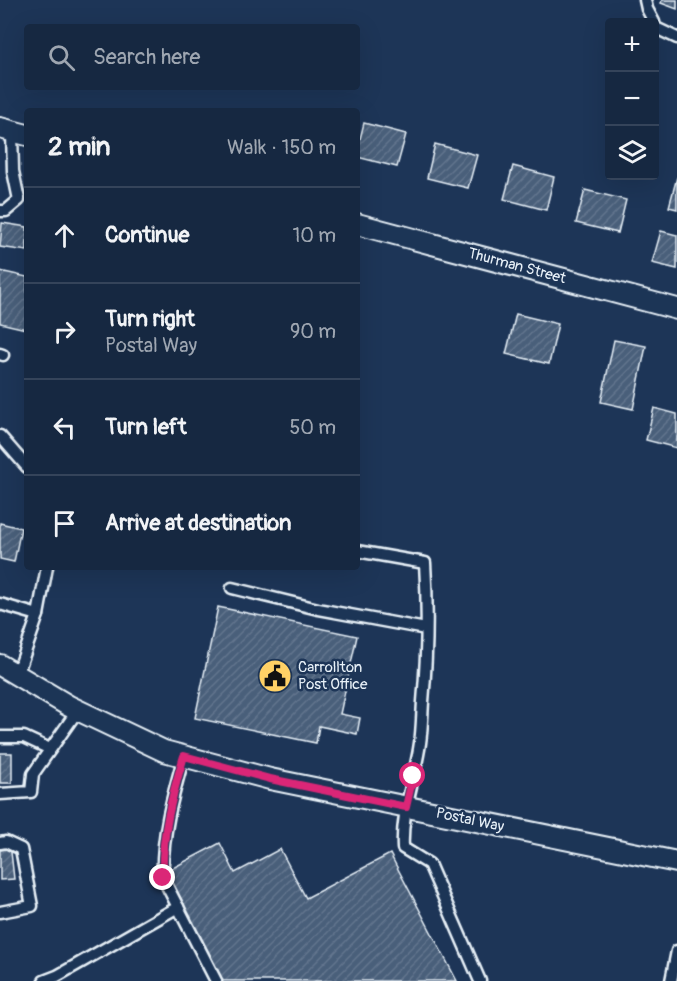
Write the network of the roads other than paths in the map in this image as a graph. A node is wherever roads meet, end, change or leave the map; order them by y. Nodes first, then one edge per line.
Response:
1 (645, 0) edge
2 (652, 18) edge
3 (659, 29) edge
4 (677, 38) edge
5 (13, 132) edge
6 (0, 211) edge
7 (360, 225) edge
8 (677, 309) edge
9 (0, 436) edge
10 (24, 464) edge
11 (360, 552) edge
12 (46, 570) edge
13 (232, 588) dead end
14 (0, 604) edge
15 (38, 615) junction
16 (426, 629) junction
17 (8, 670) edge
18 (78, 710) junction
19 (0, 737) edge
20 (50, 749) junction
21 (184, 756) junction
22 (0, 794) edge
23 (406, 807) junction
24 (0, 843) edge
25 (677, 862) edge
26 (178, 907) junction
27 (0, 912) edge
28 (677, 951) edge
29 (44, 981) edge
30 (216, 981) edge
31 (480, 981) edge
32 (671, 981) edge

1 - 2 lane
3 - 4 lane
5 - 6 lane
7 - 8 street, Thurman Street
9 - 10 lane
11 - 16 lane
12 - 15 lane
13 - 16 lane
14 - 15 lane
15 - 17 lane
16 - 23 lane
17 - 18 street, Postal Way
18 - 20 lane
18 - 21 street, Postal Way
19 - 20 lane
20 - 22 lane
21 - 23 street, Postal Way
21 - 26 lane
23 - 25 street, Postal Way
23 - 31 lane
24 - 27 lane
26 - 29 lane
26 - 30 lane
28 - 32 lane

